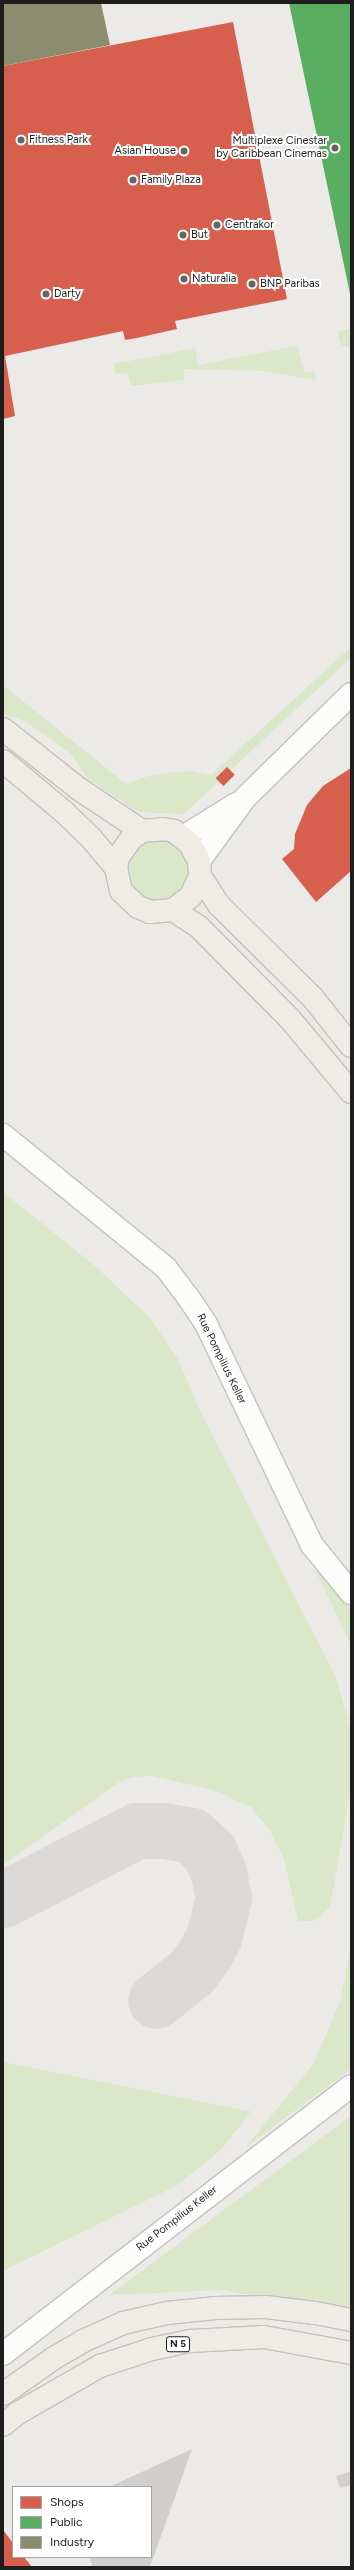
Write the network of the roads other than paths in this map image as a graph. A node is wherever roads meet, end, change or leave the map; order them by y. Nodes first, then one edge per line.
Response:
1 (351, 694) edge
2 (3, 729) edge
3 (3, 761) edge
4 (245, 798) junction
5 (142, 832) junction
6 (183, 837) junction
7 (116, 868) junction
8 (199, 868) junction
9 (173, 910) junction
10 (351, 1046) edge
11 (351, 1092) edge
12 (3, 1135) edge
13 (351, 1593) edge
14 (351, 2086) edge
15 (351, 2320) edge
16 (351, 2353) edge
17 (3, 2354) edge
18 (3, 2394) edge
19 (3, 2425) edge

1 - 4 street
2 - 5 main road
3 - 7 main road
4 - 6 street
4 - 8 street
5 - 6 main road
5 - 7 main road
6 - 8 main road
7 - 9 main road
8 - 9 main road
8 - 10 main road
9 - 11 main road
12 - 13 street, Rue Pompilius Keller
14 - 17 street, Rue Pompilius Keller
15 - 18 main road
16 - 19 main road, N 5

